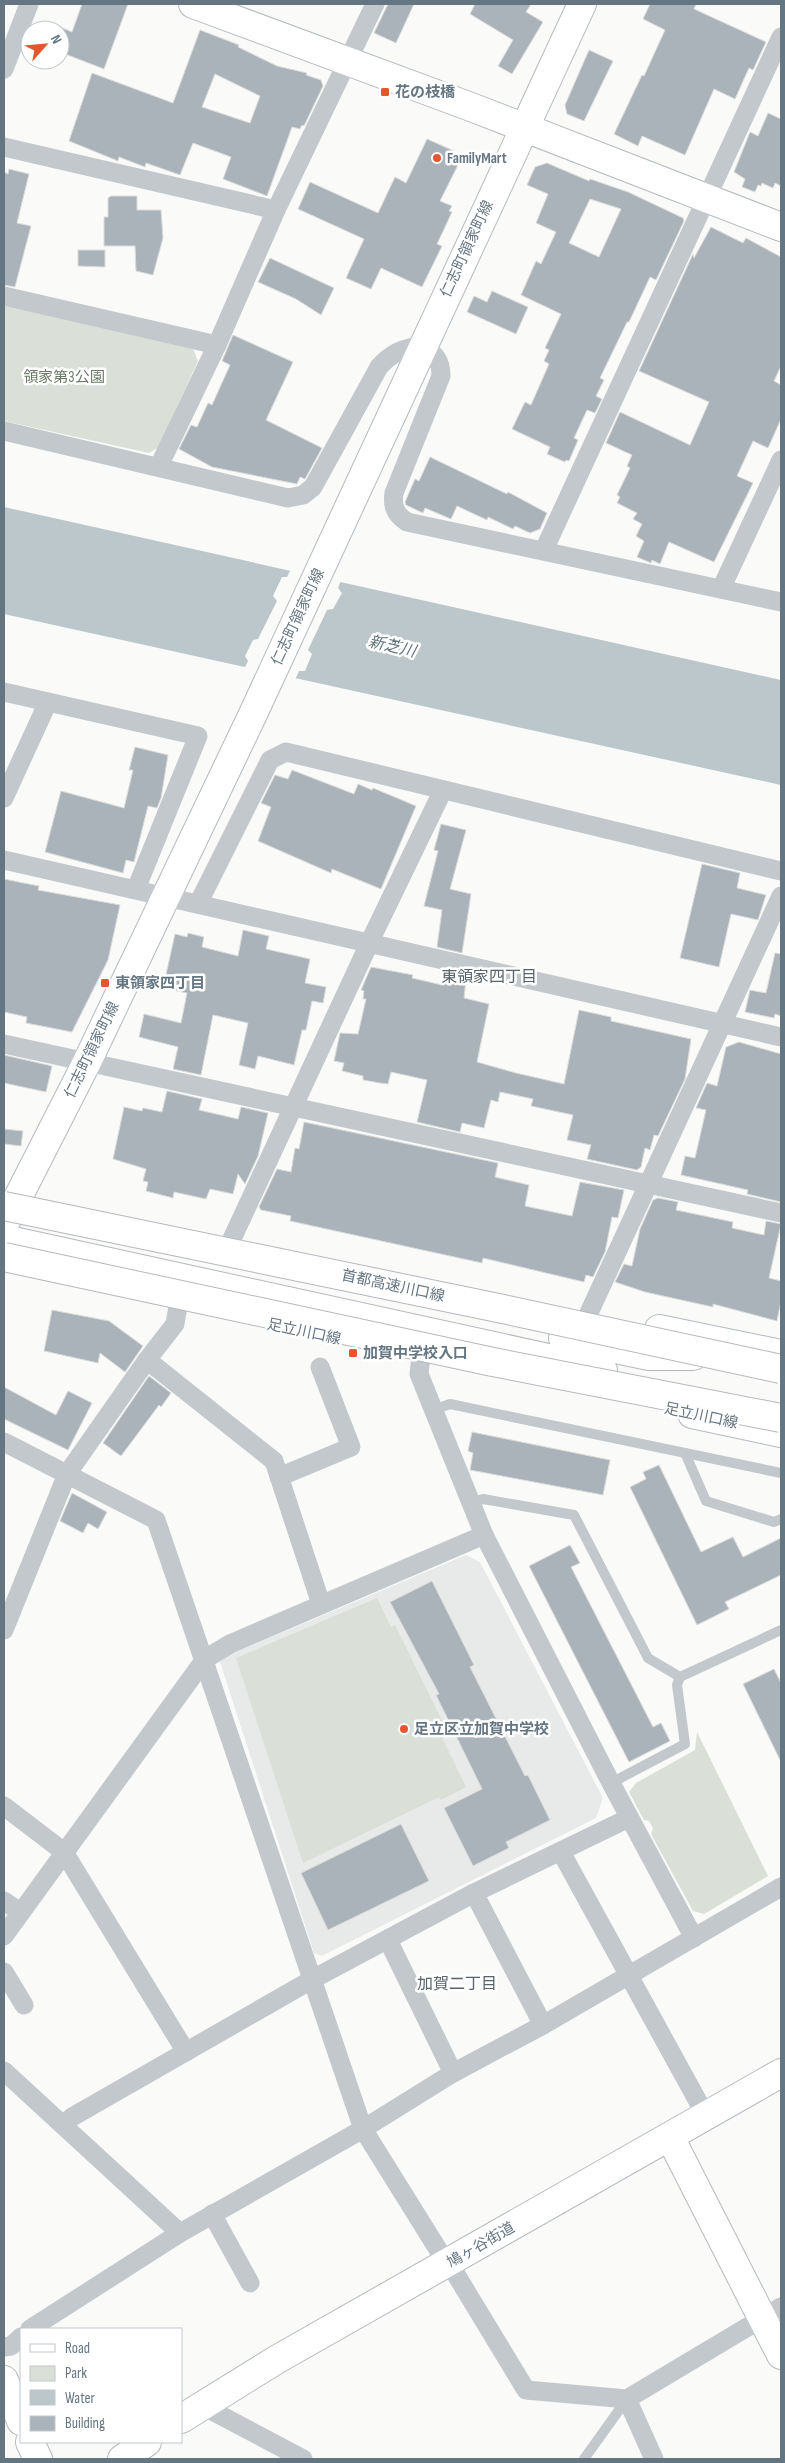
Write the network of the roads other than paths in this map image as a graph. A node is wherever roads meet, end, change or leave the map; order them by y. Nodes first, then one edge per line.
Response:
1 (29, 4) edge
2 (193, 4) edge
3 (375, 4) edge
4 (582, 4) edge
5 (781, 37) edge
6 (348, 63) junction
7 (4, 69) edge
8 (525, 127) junction
9 (4, 146) edge
10 (706, 199) junction
11 (276, 210) junction
12 (781, 227) edge
13 (4, 296) edge
14 (217, 345) junction
15 (422, 345) junction
16 (4, 431) edge
17 (781, 460) edge
18 (159, 466) junction
19 (544, 550) junction
20 (721, 589) junction
21 (781, 602) edge
22 (4, 692) edge
23 (48, 702) junction
24 (443, 790) junction
25 (4, 798) edge
26 (4, 860) edge
27 (781, 871) edge
28 (136, 889) junction
29 (166, 896) junction
30 (781, 896) edge
31 (198, 904) junction
32 (369, 944) junction
33 (723, 1023) junction
34 (781, 1037) edge
35 (4, 1044) edge
36 (88, 1062) junction
37 (293, 1107) junction
38 (647, 1184) junction
39 (9, 1199) edge
40 (781, 1213) edge
41 (4, 1223) edge
42 (4, 1239) edge
43 (231, 1241) junction
44 (4, 1258) edge
45 (4, 1270) edge
46 (178, 1306) junction
47 (588, 1315) junction
48 (561, 1349) junction
49 (781, 1355) edge
50 (421, 1356) junction
51 (147, 1360) junction
52 (320, 1367) dead end
53 (781, 1369) edge
54 (433, 1410) junction
55 (781, 1428) edge
56 (4, 1442) edge
57 (686, 1453) junction
58 (781, 1473) edge
59 (67, 1474) junction
60 (279, 1477) junction
61 (471, 1503) junction
62 (781, 1519) edge
63 (484, 1535) junction
64 (321, 1604) junction
65 (4, 1630) edge
66 (781, 1630) edge
67 (204, 1659) junction
68 (680, 1677) junction
69 (611, 1783) junction
70 (4, 1806) edge
71 (629, 1818) junction
72 (64, 1852) junction
73 (561, 1852) junction
74 (781, 1887) edge
75 (474, 1894) junction
76 (4, 1901) edge
77 (20, 1912) junction
78 (4, 1936) edge
79 (694, 1938) junction
80 (388, 1940) junction
81 (4, 1972) edge
82 (628, 1977) junction
83 (313, 1979) junction
84 (24, 2005) dead end
85 (543, 2025) junction
86 (186, 2052) junction
87 (4, 2071) edge
88 (453, 2072) junction
89 (781, 2073) edge
90 (706, 2116) junction
91 (62, 2125) junction
92 (363, 2129) junction
93 (670, 2136) junction
94 (212, 2214) junction
95 (180, 2233) junction
96 (449, 2263) junction
97 (250, 2283) dead end
98 (772, 2312) edge
99 (32, 2328) edge
100 (20, 2338) edge
101 (4, 2347) edge
102 (781, 2355) edge
103 (4, 2380) edge
104 (627, 2399) junction
105 (192, 2413) edge
106 (20, 2419) edge
107 (30, 2443) edge
108 (145, 2443) edge
109 (38, 2459) edge
110 (122, 2459) edge
111 (303, 2459) edge
112 (584, 2459) edge
113 (654, 2459) edge

1 - 7 street
2 - 6 main road
3 - 6 street
4 - 8 main road, 仁志町領家町線
5 - 10 street
6 - 8 main road
6 - 11 street
8 - 10 main road
8 - 15 main road, 仁志町領家町線
9 - 11 street
10 - 12 main road
10 - 19 street
11 - 14 street
13 - 14 street
14 - 18 street
15 - 18 street
15 - 19 street
15 - 29 main road, 仁志町領家町線
16 - 18 street
17 - 20 street
19 - 20 street
20 - 21 street
22 - 23 street
23 - 25 street
23 - 28 street
24 - 27 street
24 - 31 street
24 - 32 street
26 - 28 street
28 - 29 street
29 - 31 street
29 - 36 main road, 仁志町領家町線
30 - 33 street
31 - 32 street
32 - 33 street
32 - 37 street
33 - 34 street
33 - 38 street
35 - 36 street
36 - 37 street
36 - 39 main road, 仁志町領家町線
37 - 38 street
37 - 43 street
38 - 40 street
38 - 47 street
39 - 41 main road, 仁志町領家町線
39 - 43 main road
39 - 53 main road, 首都高速川口線, bridge
41 - 48 main road
42 - 48 main road
43 - 47 main road
44 - 55 main road, bridge
45 - 46 main road, 足立川口線
46 - 50 main road, 足立川口線
46 - 51 street
47 - 49 main road
48 - 49 main road
48 - 55 main road
50 - 54 street
50 - 55 main road, 足立川口線
51 - 59 street
51 - 60 street
52 - 60 street
54 - 57 lane
54 - 61 street
56 - 59 street
57 - 58 lane
57 - 62 lane
59 - 65 street
59 - 67 street
60 - 64 street
61 - 63 street
61 - 68 lane
63 - 64 street
63 - 69 street
64 - 67 street
66 - 68 lane
67 - 72 street
67 - 83 street
68 - 69 lane
69 - 71 street
70 - 72 street
71 - 73 street
71 - 79 street
72 - 77 street
72 - 86 street
73 - 75 street
73 - 82 street
74 - 79 street
75 - 80 street
75 - 85 street
76 - 77 street
77 - 78 street
79 - 82 street
80 - 83 street
80 - 88 street
81 - 84 street
82 - 85 street
82 - 90 street
83 - 86 street
83 - 92 street
85 - 88 street
86 - 91 street
87 - 91 street
88 - 92 street
89 - 90 main road, 鳩ヶ谷街道
90 - 93 main road, 鳩ヶ谷街道
91 - 95 street
92 - 94 street
92 - 96 street
93 - 96 main road, 鳩ヶ谷街道
93 - 98 main road
94 - 95 street
94 - 97 street
95 - 99 street
96 - 104 street
96 - 105 main road, 鳩ヶ谷街道
98 - 102 main road
98 - 104 street
100 - 101 street
103 - 106 main road
104 - 112 lane
104 - 113 street
105 - 111 street
107 - 109 main road
108 - 110 main road

